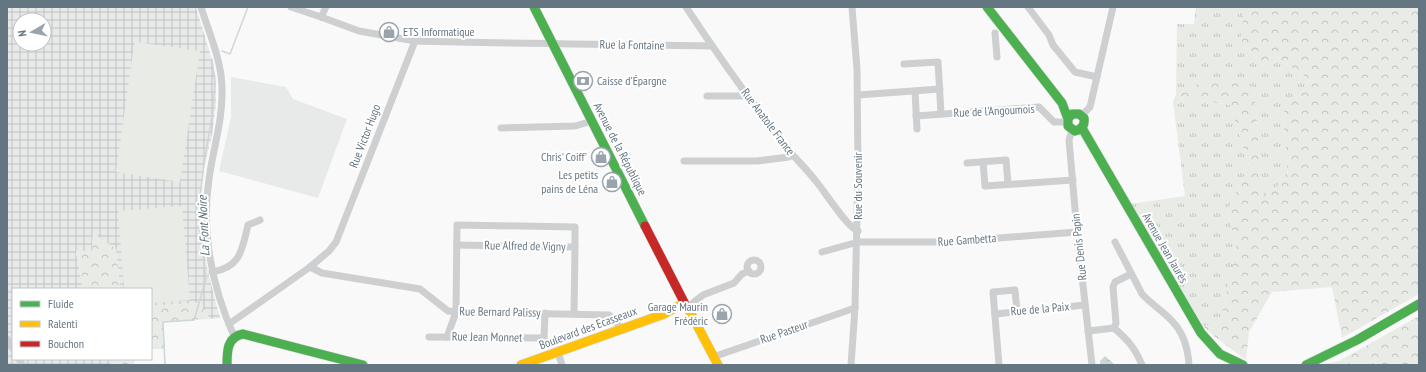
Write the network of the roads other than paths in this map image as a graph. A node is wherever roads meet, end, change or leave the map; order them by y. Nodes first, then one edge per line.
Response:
1 (201, 7) edge
2 (291, 7) edge
3 (326, 7) edge
4 (534, 7) edge
5 (686, 7) edge
6 (852, 7) edge
7 (987, 7) edge
8 (1028, 7) edge
9 (1113, 7) edge
10 (321, 16) junction
11 (995, 33) dead end
12 (415, 41) junction
13 (553, 44) junction
14 (712, 46) junction
15 (997, 57) dead end
16 (904, 64) dead end
17 (1097, 77) junction
18 (940, 89) junction
19 (914, 91) junction
20 (707, 96) dead end
21 (748, 96) junction
22 (858, 96) junction
23 (941, 114) junction
24 (916, 116) junction
25 (1073, 120) junction
26 (592, 121) junction
27 (501, 128) dead end
28 (1082, 128) junction
29 (917, 129) dead end
30 (792, 154) junction
31 (684, 160) dead end
32 (983, 162) junction
33 (967, 163) dead end
34 (1072, 180) junction
35 (1008, 184) junction
36 (260, 220) dead end
37 (858, 232) junction
38 (1077, 232) junction
39 (858, 242) junction
40 (1115, 242) dead end
41 (457, 245) junction
42 (575, 247) junction
43 (822, 252) dead end
44 (310, 267) junction
45 (748, 271) dead end
46 (212, 272) junction
47 (1131, 274) junction
48 (1419, 304) edge
49 (1085, 305) junction
50 (686, 306) junction
51 (856, 308) junction
52 (1017, 311) junction
53 (456, 312) junction
54 (545, 313) junction
55 (574, 314) junction
56 (995, 314) junction
57 (229, 324) junction
58 (1114, 328) junction
59 (622, 329) junction
60 (1088, 331) junction
61 (234, 336) junction
62 (429, 337) dead end
63 (447, 337) junction
64 (558, 352) junction
65 (715, 361) edge
66 (227, 365) edge
67 (363, 365) edge
68 (521, 365) edge
69 (562, 365) edge
70 (851, 365) edge
71 (999, 365) edge
72 (1092, 365) edge
73 (1142, 365) edge
74 (1189, 365) edge
75 (1242, 365) edge
76 (1306, 365) edge

1 - 46 street
2 - 10 street
3 - 10 street
4 - 13 main road, Avenue de la République
5 - 14 street, Rue Anatole France
6 - 22 street, Rue du Souvenir
7 - 25 main road
8 - 17 street
9 - 17 street
10 - 12 street
11 - 15 street
12 - 13 street
12 - 44 street, Rue Victor Hugo
13 - 14 street, Rue la Fontaine
13 - 26 main road, Avenue de la République
14 - 21 street, Rue Anatole France
16 - 18 street
17 - 25 street
18 - 19 street
18 - 23 street
19 - 22 street
19 - 24 street
20 - 21 street
21 - 30 street, Rue Anatole France
22 - 37 street, Rue du Souvenir
23 - 24 street, Rue de l'Angoumois
23 - 25 street, Rue de l'Angoumois
24 - 29 street
25 - 28 main road
25 - 28 main road
25 - 34 street, Rue Denis Papin
26 - 27 street
26 - 50 main road, Avenue de la République
28 - 75 main road, Avenue Jean Jaurès
30 - 31 street
30 - 37 street, Rue Anatole France
32 - 33 street
32 - 35 street
32 - 35 street
34 - 35 street
34 - 38 street, Rue Denis Papin
36 - 46 street
37 - 39 street, Rue du Souvenir
38 - 39 street, Rue Gambetta
38 - 49 street, Rue Denis Papin
39 - 43 street, Rue Gambetta
39 - 51 street, Rue du Souvenir
40 - 47 street
41 - 42 street, Rue Alfred de Vigny
41 - 42 street
41 - 53 street
42 - 55 street, Rue Alfred de Vigny
44 - 53 street, Rue Bernard Palissy
44 - 57 street, Rue Victor Hugo
45 - 50 street
46 - 57 street
47 - 58 street
47 - 74 street
48 - 76 main road
49 - 52 street, Rue de la Paix
49 - 60 street, Rue Denis Papin
50 - 59 main road, Boulevard des Ecasseaux
50 - 65 main road, Avenue de la République
51 - 65 street, Rue Pasteur
51 - 70 street, Rue du Souvenir
52 - 56 street, Rue de la Paix
52 - 56 street
53 - 54 street, Rue Bernard Palissy
53 - 63 street
54 - 55 street, Rue Bernard Palissy
54 - 63 street, Rue Jean Monnet
55 - 59 street, Rue Bernard Palissy
56 - 71 street
57 - 61 street
58 - 60 street
58 - 73 street
59 - 64 main road, Boulevard des Ecasseaux
60 - 72 street, Rue Denis Papin
61 - 66 main road
61 - 67 main road
62 - 63 street, Rue Jean Monnet
64 - 68 main road, Boulevard des Ecasseaux
64 - 69 street

